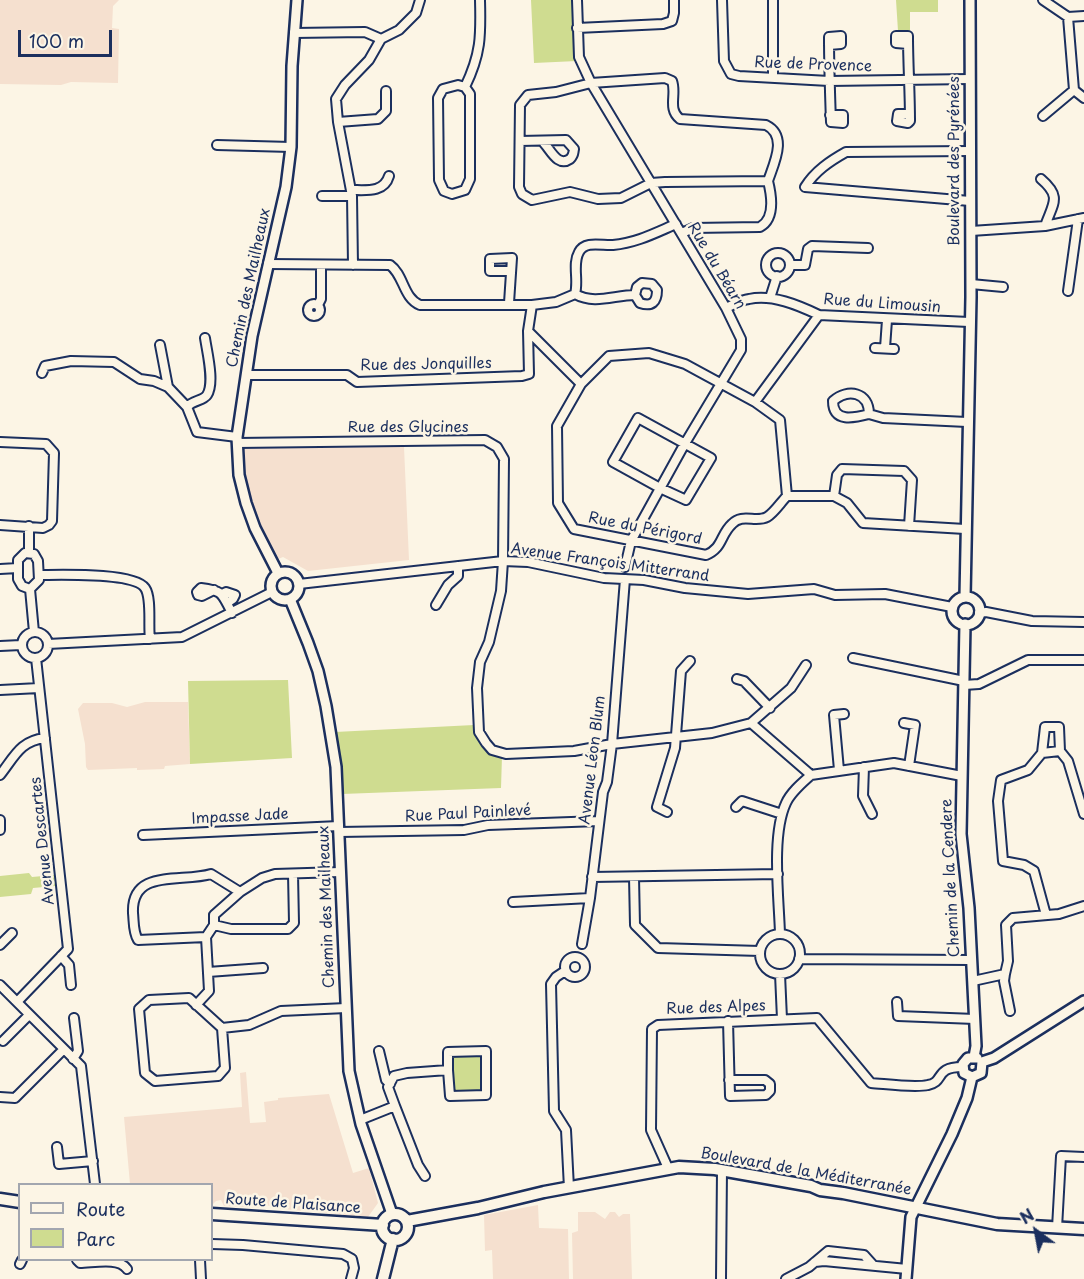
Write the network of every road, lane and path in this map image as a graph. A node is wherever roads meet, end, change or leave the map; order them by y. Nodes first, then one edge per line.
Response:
1 (297, 0) edge
2 (420, 0) edge
3 (480, 0) edge
4 (577, 0) edge
5 (674, 0) edge
6 (722, 0) edge
7 (773, 0) edge
8 (970, 0) edge
9 (1043, 0) edge
10 (1084, 16) edge
11 (1068, 17) junction
12 (577, 28) junction
13 (294, 33) junction
14 (381, 39) junction
15 (908, 44) dead end
16 (829, 45) dead end
17 (772, 78) junction
18 (910, 80) junction
19 (970, 80) junction
20 (830, 81) junction
21 (591, 83) junction
22 (465, 87) junction
23 (1074, 90) junction
24 (386, 91) dead end
25 (1084, 98) edge
26 (910, 114) dead end
27 (830, 115) dead end
28 (1043, 116) dead end
29 (338, 122) junction
30 (520, 141) junction
31 (542, 141) dead end
32 (217, 145) dead end
33 (291, 147) junction
34 (970, 151) junction
35 (389, 176) dead end
36 (1041, 179) dead end
37 (768, 182) junction
38 (651, 183) junction
39 (352, 193) junction
40 (322, 196) dead end
41 (970, 201) junction
42 (1081, 219) edge
43 (676, 224) junction
44 (1045, 226) junction
45 (971, 231) junction
46 (681, 233) junction
47 (868, 248) dead end
48 (268, 264) junction
49 (321, 265) junction
50 (353, 265) junction
51 (790, 265) junction
52 (511, 271) dead end
53 (777, 276) junction
54 (971, 284) junction
55 (1003, 287) dead end
56 (1068, 291) dead end
57 (575, 294) junction
58 (635, 295) dead end
59 (770, 298) junction
60 (509, 303) junction
61 (532, 304) junction
62 (318, 305) dead end
63 (726, 308) junction
64 (819, 315) junction
65 (887, 320) junction
66 (969, 322) junction
67 (528, 332) junction
68 (204, 338) dead end
69 (160, 345) dead end
70 (875, 348) dead end
71 (885, 348) junction
72 (894, 349) dead end
73 (42, 373) dead end
74 (246, 375) junction
75 (580, 384) junction
76 (722, 384) junction
77 (168, 387) junction
78 (755, 402) junction
79 (187, 406) junction
80 (869, 414) junction
81 (967, 422) junction
82 (237, 440) junction
83 (0, 442) edge
84 (684, 445) junction
85 (660, 488) junction
86 (786, 496) junction
87 (834, 496) junction
88 (0, 525) edge
89 (29, 526) junction
90 (909, 526) junction
91 (965, 529) junction
92 (631, 541) junction
93 (29, 553) junction
94 (503, 561) junction
95 (458, 566) junction
96 (625, 567) dead end
97 (18, 568) junction
98 (0, 569) edge
99 (278, 573) junction
100 (39, 576) junction
101 (625, 579) junction
102 (299, 584) junction
103 (30, 589) junction
104 (214, 590) dead end
105 (272, 592) junction
106 (965, 597) junction
107 (290, 599) junction
108 (436, 605) dead end
109 (952, 607) junction
110 (232, 613) junction
111 (979, 613) junction
112 (1084, 622) edge
113 (965, 624) junction
114 (34, 632) junction
115 (150, 639) junction
116 (48, 644) junction
117 (21, 645) junction
118 (0, 646) edge
119 (36, 658) junction
120 (853, 658) dead end
121 (1084, 660) edge
122 (690, 661) dead end
123 (806, 665) dead end
124 (737, 680) dead end
125 (964, 683) junction
126 (39, 688) junction
127 (0, 690) edge
128 (770, 708) junction
129 (844, 714) dead end
130 (751, 723) junction
131 (904, 723) dead end
132 (675, 736) junction
133 (45, 738) junction
134 (612, 744) junction
135 (1060, 751) junction
136 (1042, 753) junction
137 (909, 766) junction
138 (864, 767) junction
139 (839, 770) junction
140 (0, 775) edge
141 (811, 775) junction
142 (962, 776) junction
143 (736, 807) dead end
144 (667, 812) dead end
145 (782, 814) junction
146 (872, 814) dead end
147 (1084, 814) edge
148 (0, 820) edge
149 (599, 821) junction
150 (339, 829) junction
151 (0, 830) edge
152 (143, 835) dead end
153 (340, 872) junction
154 (292, 874) junction
155 (778, 874) junction
156 (592, 877) junction
157 (634, 877) junction
158 (240, 892) junction
159 (590, 898) junction
160 (513, 902) dead end
161 (1084, 906) edge
162 (1046, 915) junction
163 (214, 925) junction
164 (12, 933) dead end
165 (780, 934) junction
166 (206, 937) junction
167 (582, 944) dead end
168 (0, 945) edge
169 (760, 951) junction
170 (61, 956) junction
171 (799, 958) junction
172 (971, 960) junction
173 (263, 968) dead end
174 (565, 971) dead end
175 (208, 972) junction
176 (780, 974) junction
177 (1005, 974) junction
178 (973, 981) junction
179 (70, 985) dead end
180 (0, 986) edge
181 (1084, 1001) edge
182 (17, 1002) junction
183 (897, 1002) dead end
184 (196, 1005) junction
185 (346, 1008) junction
186 (1010, 1011) dead end
187 (29, 1015) junction
188 (74, 1018) dead end
189 (782, 1019) junction
190 (975, 1019) junction
191 (728, 1021) junction
192 (222, 1028) junction
193 (3, 1041) dead end
194 (63, 1050) junction
195 (380, 1051) dead end
196 (73, 1059) junction
197 (978, 1059) junction
198 (962, 1067) junction
199 (447, 1070) junction
200 (972, 1077) junction
201 (729, 1080) junction
202 (390, 1084) junction
203 (0, 1097) edge
204 (395, 1106) junction
205 (360, 1120) junction
206 (57, 1147) dead end
207 (1084, 1156) edge
208 (93, 1161) junction
209 (668, 1168) junction
210 (722, 1170) junction
211 (425, 1176) dead end
212 (95, 1183) edge
213 (569, 1188) junction
214 (0, 1199) edge
215 (18, 1202) edge
216 (915, 1207) junction
217 (213, 1214) edge
218 (392, 1214) junction
219 (411, 1223) junction
220 (1057, 1228) junction
221 (1084, 1229) edge
222 (383, 1230) junction
223 (213, 1244) edge
224 (78, 1261) edge
225 (200, 1261) edge
226 (127, 1269) dead end
227 (906, 1274) edge
228 (201, 1279) edge
229 (351, 1279) edge
230 (383, 1279) edge
231 (722, 1279) edge
232 (786, 1279) edge

1 - 13 street, Chemin des Mailheaux
2 - 14 street
3 - 22 street
4 - 12 street, Rue du Béarn
5 - 12 street
6 - 17 street, Rue de Provence
7 - 17 street
8 - 19 street, Boulevard des Pyrénées
9 - 11 street
10 - 11 street
11 - 23 street
12 - 21 street, Rue du Béarn
13 - 14 street
13 - 33 street, Chemin des Mailheaux
14 - 29 street
15 - 18 street
16 - 20 street
17 - 20 street, Rue de Provence
18 - 19 street, Rue de Provence
18 - 20 street, Rue de Provence
18 - 26 street
19 - 34 street, Boulevard des Pyrénées
20 - 27 street
21 - 30 street
21 - 37 street
21 - 38 street, Rue du Béarn
22 - 22 street
23 - 25 street
23 - 28 street
24 - 29 street
29 - 39 street
30 - 31 street
30 - 38 street
32 - 33 street
33 - 48 street, Chemin des Mailheaux
34 - 41 street, Boulevard des Pyrénées
34 - 41 street
35 - 39 street
36 - 44 street
37 - 38 street
37 - 46 street
38 - 43 street, Rue du Béarn
39 - 40 street
39 - 50 street
41 - 45 street, Boulevard des Pyrénées
42 - 44 street
42 - 56 street
43 - 46 street, Rue du Béarn
43 - 57 street
44 - 45 street
45 - 54 street, Boulevard des Pyrénées
46 - 63 street, Rue du Béarn
47 - 51 street
48 - 49 street
48 - 74 street, Chemin des Mailheaux
49 - 50 street
49 - 62 street
50 - 60 street
51 - 53 street
51 - 53 street
52 - 60 street
53 - 59 street
54 - 55 street
54 - 66 street, Boulevard des Pyrénées
57 - 58 street
57 - 61 street
59 - 63 street, Rue du Limousin
59 - 64 street, Rue du Limousin
60 - 61 street
61 - 67 street
63 - 76 street, Rue du Béarn
64 - 65 street, Rue du Limousin
64 - 78 street
65 - 66 street, Rue du Limousin
65 - 71 street
66 - 81 street
67 - 74 street, Rue des Jonquilles
67 - 75 street
68 - 79 street
69 - 77 street
70 - 71 street
71 - 72 street
73 - 77 street
74 - 82 street, Chemin des Mailheaux
75 - 76 street, Rue du Périgord
75 - 92 street, Rue du Périgord
76 - 78 street, Rue du Périgord
76 - 84 street, Rue du Béarn
77 - 79 street
78 - 86 street, Rue du Périgord
79 - 82 street, Rue des Glycines
80 - 80 street
80 - 81 street
81 - 91 street
82 - 94 street, Rue des Glycines
82 - 99 street, Chemin des Mailheaux
83 - 89 street
84 - 85 street, Rue du Béarn
84 - 85 street
84 - 85 street
85 - 92 street, Rue du Béarn
86 - 87 street
86 - 92 street, Rue du Périgord
87 - 90 street
87 - 90 street
88 - 89 street
89 - 93 street
90 - 91 street
91 - 106 street
92 - 96 street, Rue du Béarn
93 - 97 street
93 - 100 street
94 - 95 street, Avenue François Mitterrand
94 - 101 street, Avenue François Mitterrand
94 - 134 street, Rue des Glycines
95 - 102 street, Avenue François Mitterrand
95 - 108 street
97 - 98 street
97 - 103 street
99 - 102 street
99 - 105 street
100 - 103 street
100 - 115 street
101 - 109 street, Avenue François Mitterrand
101 - 134 street, Avenue Léon Blum
102 - 107 street
103 - 114 street
104 - 110 street
105 - 107 street
105 - 110 street
106 - 109 street
106 - 111 street
107 - 150 street, Chemin des Mailheaux
109 - 113 street
110 - 115 street
111 - 112 street
111 - 113 street
113 - 125 street, Chemin de la Cendere
114 - 116 street
114 - 117 street
115 - 116 street
116 - 119 street
117 - 118 street
117 - 119 street
119 - 126 street, Avenue Descartes
120 - 125 street
121 - 125 street
122 - 132 street
123 - 128 street
124 - 128 street
125 - 142 street, Chemin de la Cendere
126 - 127 street
126 - 133 street, Avenue Descartes
128 - 130 street
129 - 139 street
130 - 132 street, Rue des Glycines
130 - 141 street
131 - 137 street
132 - 134 street, Rue des Glycines
132 - 144 street
133 - 140 street
133 - 170 street, Avenue Descartes
134 - 149 street, Avenue Léon Blum
135 - 136 street
135 - 136 street
135 - 147 street
136 - 162 street
137 - 138 street
137 - 142 street
138 - 139 street
138 - 146 street
139 - 141 street
141 - 145 street
142 - 172 street, Chemin de la Cendere
143 - 145 street
145 - 155 street
148 - 151 street
149 - 150 street, Rue Paul Painlevé
149 - 156 street, Avenue Léon Blum
150 - 152 street, Impasse Jade
150 - 153 street, Chemin des Mailheaux
153 - 154 street
153 - 185 street, Chemin des Mailheaux
154 - 158 street
154 - 163 street
155 - 157 street
155 - 165 street
156 - 157 street
156 - 159 street, Avenue Léon Blum
157 - 169 street
158 - 163 street
158 - 166 street
159 - 160 street
159 - 167 street, Avenue Léon Blum
161 - 162 street
162 - 177 street
163 - 166 street
164 - 168 street
165 - 169 street
165 - 171 street
166 - 175 street
169 - 176 street
170 - 179 street
170 - 182 street
171 - 172 street
171 - 176 street
172 - 178 street, Chemin de la Cendere
173 - 175 street
174 - 213 street
175 - 184 street
176 - 189 street
177 - 178 street
177 - 186 street
178 - 190 street, Chemin de la Cendere
180 - 182 street
181 - 197 street
182 - 187 street
183 - 190 street
184 - 192 street
184 - 192 street
185 - 192 street
185 - 205 street, Chemin des Mailheaux
187 - 193 street
187 - 194 street
188 - 196 street
189 - 191 street, Rue des Alpes
189 - 198 street, Rue des Alpes
190 - 197 street, Chemin de la Cendere
191 - 201 street
191 - 209 street, Rue des Alpes
194 - 196 street
194 - 203 street
195 - 202 street
196 - 208 street
197 - 198 street
197 - 200 street
198 - 200 street
199 - 199 street
199 - 202 street
200 - 216 street
201 - 201 street
202 - 204 street
204 - 205 street
204 - 211 street
205 - 218 street, Chemin des Mailheaux
206 - 208 street
207 - 220 street
208 - 212 street
209 - 210 main road, Boulevard de la Méditerranée
209 - 213 main road, Boulevard de la Méditerranée
210 - 216 main road, Boulevard de la Méditerranée
210 - 231 street
213 - 219 main road, Boulevard de la Méditerranée
214 - 215 main road
216 - 220 main road, Boulevard de la Méditerranée
216 - 227 street
217 - 222 main road, Route de Plaisance
218 - 219 main road
218 - 222 main road
219 - 222 main road
220 - 221 main road, Boulevard de la Méditerranée
222 - 230 main road
223 - 229 street
224 - 226 street
225 - 228 street
227 - 232 street

